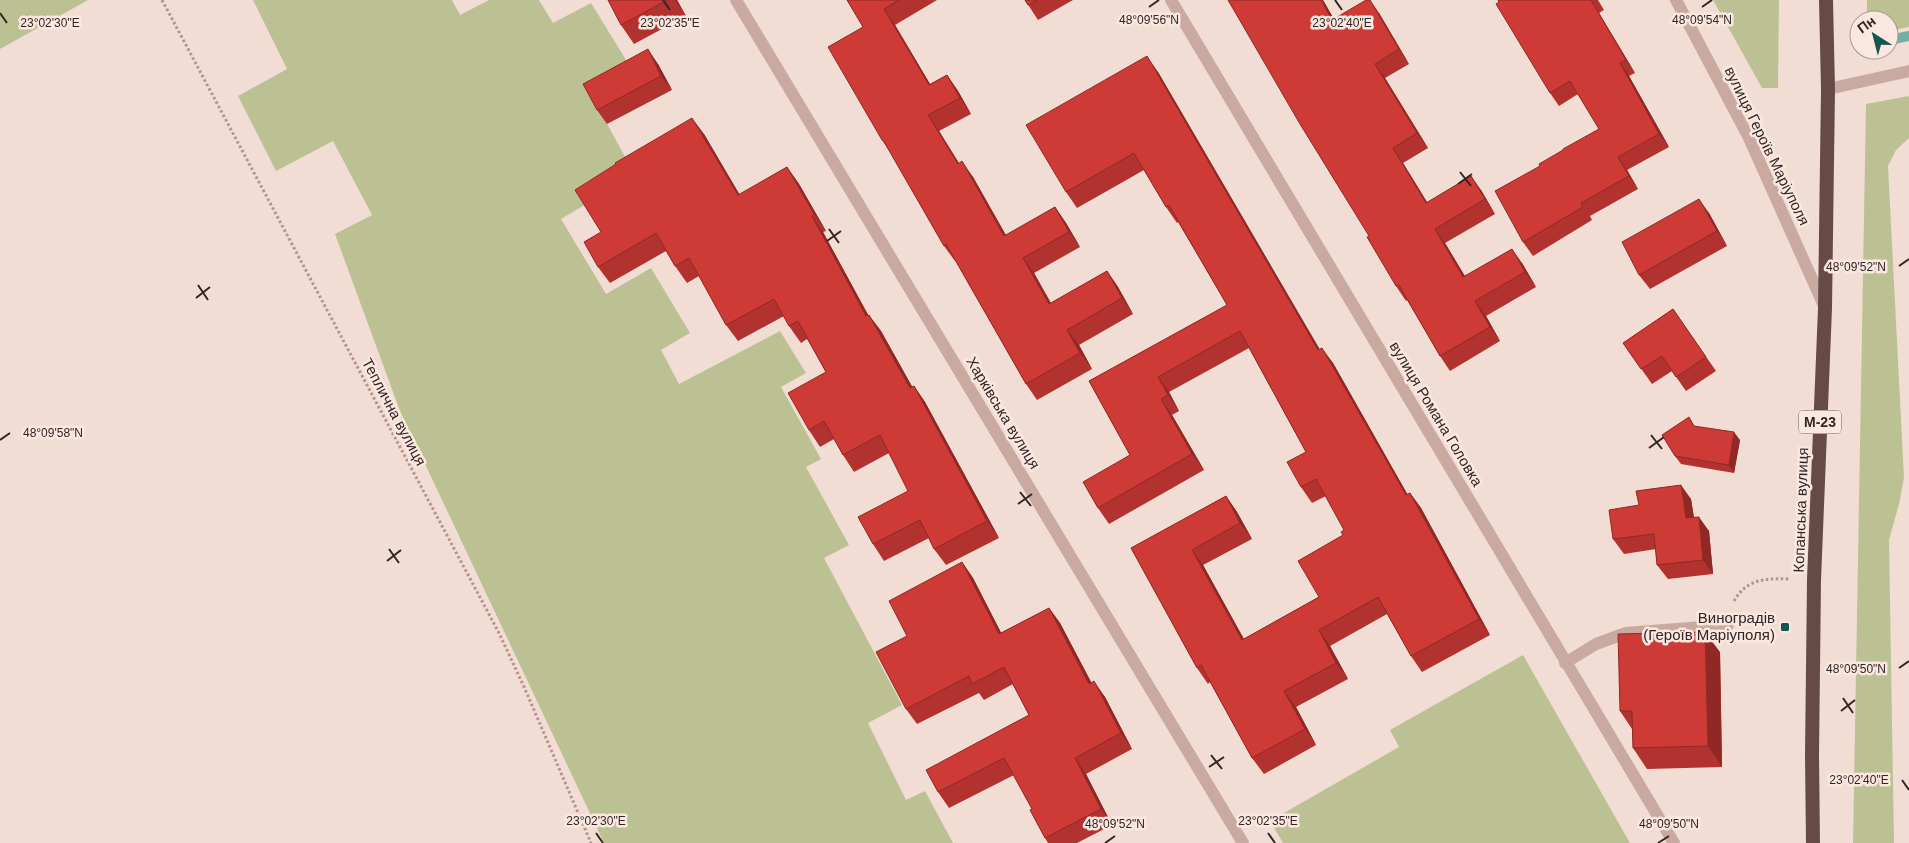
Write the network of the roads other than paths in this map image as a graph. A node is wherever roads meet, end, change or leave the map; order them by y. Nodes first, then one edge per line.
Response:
1 (736, 0) edge
2 (1171, 0) edge
3 (1676, 0) edge
4 (1826, 0) edge
5 (1909, 71) edge
6 (1828, 89) junction
7 (1825, 308) junction
8 (1728, 625) road end
9 (1565, 663) junction
10 (1243, 843) edge
11 (1674, 843) edge
12 (1814, 843) edge

1 - 10 street, Харківська вулиця
2 - 9 street, вулиця Романа Головка
3 - 7 street, вулиця Героїв Маріуполя
4 - 6 highway, Копанська вулиця / М-23
5 - 6 street
6 - 7 highway, Копанська вулиця / М-23
7 - 12 highway, Копанська вулиця / М-23
8 - 9 street
9 - 11 street, вулиця Романа Головка

